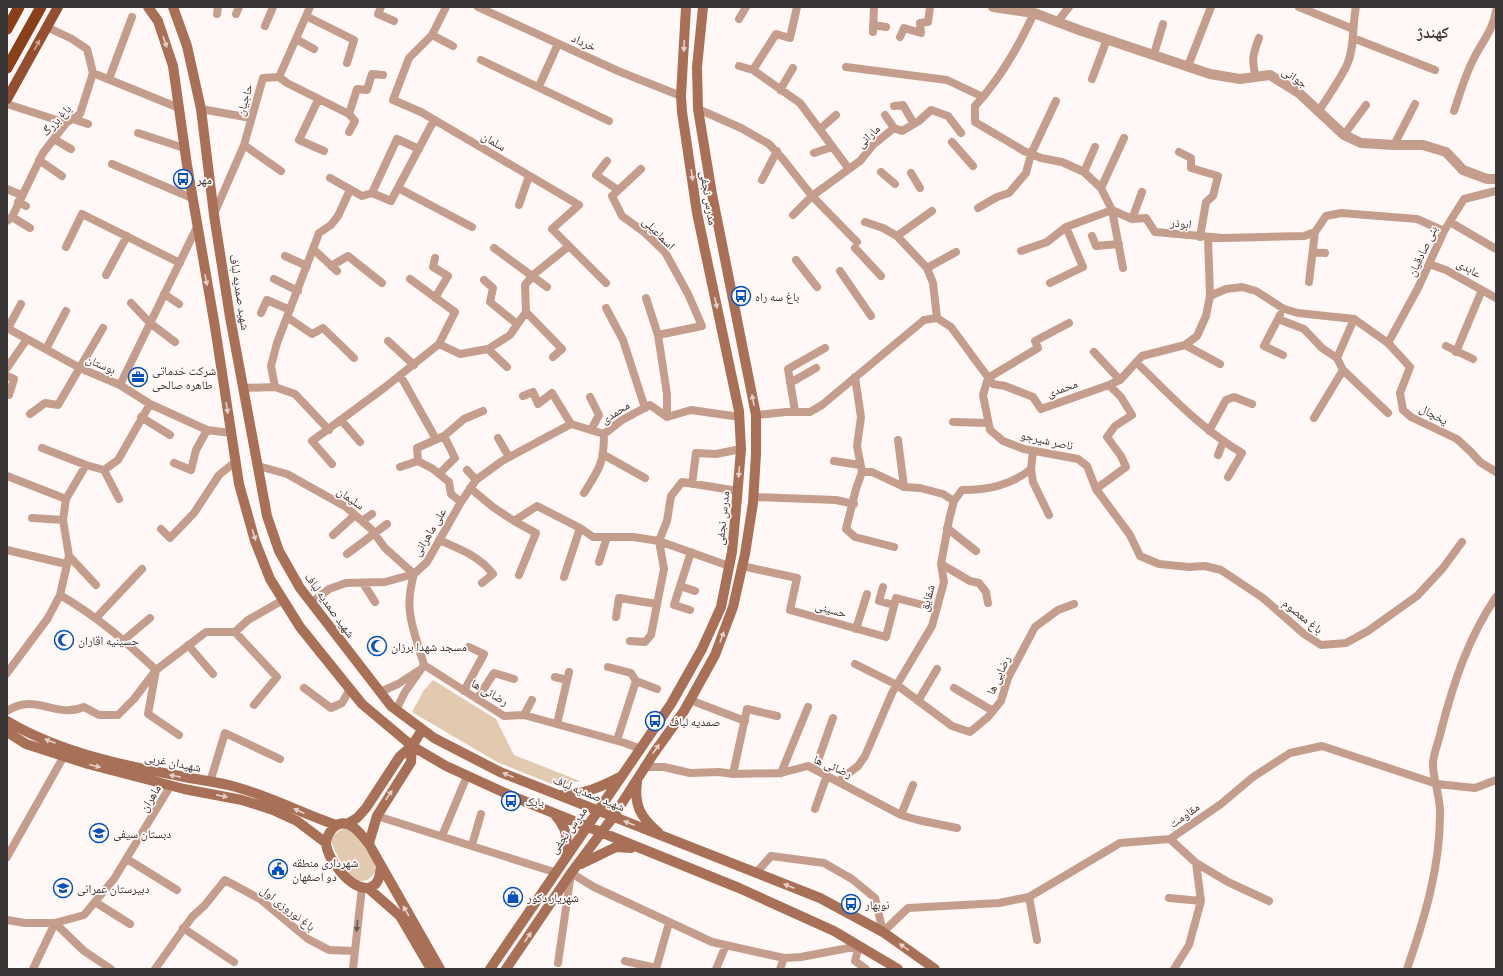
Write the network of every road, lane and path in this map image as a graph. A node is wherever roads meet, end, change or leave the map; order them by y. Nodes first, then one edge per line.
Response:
1 (19, 7) edge
2 (41, 7) edge
3 (58, 7) edge
4 (148, 7) edge
5 (173, 7) edge
6 (273, 7) edge
7 (381, 7) edge
8 (446, 7) edge
9 (478, 7) edge
10 (686, 7) edge
11 (703, 7) edge
12 (746, 7) edge
13 (797, 7) edge
14 (874, 7) edge
15 (930, 7) edge
16 (1069, 7) edge
17 (1211, 7) edge
18 (1299, 7) edge
19 (1356, 7) edge
20 (998, 8) edge
21 (307, 10) edge
22 (1496, 11) edge
23 (1034, 13) junction
24 (132, 17) dead end
25 (739, 19) dead end
26 (394, 21) dead end
27 (1058, 21) junction
28 (1163, 24) dead end
29 (265, 26) dead end
30 (47, 27) junction
31 (886, 27) dead end
32 (7, 29) edge
33 (1353, 29) junction
34 (432, 35) junction
35 (900, 37) dead end
36 (1259, 38) dead end
37 (1353, 38) junction
38 (296, 39) junction
39 (1107, 39) junction
40 (558, 44) junction
41 (452, 46) dead end
42 (314, 49) dead end
43 (1154, 54) junction
44 (481, 60) dead end
45 (347, 63) dead end
46 (739, 66) dead end
47 (1188, 66) junction
48 (846, 67) dead end
49 (7, 68) edge
50 (793, 68) dead end
51 (753, 70) junction
52 (1435, 70) dead end
53 (93, 73) junction
54 (383, 75) dead end
55 (279, 77) junction
56 (1256, 77) junction
57 (18, 78) junction
58 (109, 79) junction
59 (1092, 79) dead end
60 (7, 86) edge
61 (539, 86) junction
62 (780, 90) junction
63 (681, 96) junction
64 (983, 97) junction
65 (7, 99) edge
66 (318, 100) junction
67 (1056, 100) dead end
68 (7, 104) edge
69 (1414, 104) dead end
70 (1366, 105) dead end
71 (894, 106) dead end
72 (179, 108) junction
73 (201, 109) junction
74 (698, 109) junction
75 (1454, 111) dead end
76 (1318, 112) junction
77 (349, 114) junction
78 (836, 115) dead end
79 (885, 115) dead end
80 (251, 118) junction
81 (434, 120) junction
82 (70, 121) junction
83 (609, 121) dead end
84 (88, 124) dead end
85 (914, 124) junction
86 (894, 128) junction
87 (820, 129) junction
88 (349, 132) dead end
89 (138, 133) dead end
90 (961, 133) dead end
91 (1344, 135) junction
92 (1124, 138) dead end
93 (54, 139) junction
94 (952, 142) dead end
95 (244, 145) junction
96 (1394, 145) junction
97 (832, 146) junction
98 (1095, 147) dead end
99 (184, 148) junction
100 (71, 149) dead end
101 (419, 149) junction
102 (324, 151) dead end
103 (777, 151) junction
104 (1179, 152) dead end
105 (814, 153) dead end
106 (1031, 154) junction
107 (39, 160) junction
108 (608, 161) dead end
109 (112, 164) dead end
110 (973, 166) dead end
111 (640, 168) dead end
112 (849, 169) junction
113 (281, 172) dead end
114 (881, 172) dead end
115 (1084, 172) junction
116 (911, 173) dead end
117 (62, 176) dead end
118 (529, 176) junction
119 (330, 178) dead end
120 (1496, 179) edge
121 (762, 180) dead end
122 (895, 184) dead end
123 (398, 188) junction
124 (920, 188) dead end
125 (1101, 188) junction
126 (7, 189) edge
127 (350, 190) junction
128 (618, 190) junction
129 (1496, 191) edge
130 (372, 192) junction
131 (1142, 192) dead end
132 (812, 196) junction
133 (192, 198) junction
134 (20, 199) junction
135 (518, 205) dead end
136 (26, 206) dead end
137 (978, 208) dead end
138 (1112, 210) junction
139 (932, 211) dead end
140 (214, 215) junction
141 (792, 215) dead end
142 (10, 219) edge
143 (1132, 219) junction
144 (865, 222) dead end
145 (1450, 222) junction
146 (197, 227) junction
147 (472, 227) dead end
148 (1066, 227) junction
149 (30, 228) dead end
150 (1444, 231) junction
151 (1315, 232) junction
152 (127, 236) junction
153 (896, 236) junction
154 (1092, 236) dead end
155 (1204, 237) junction
156 (1119, 244) junction
157 (568, 246) junction
158 (66, 247) dead end
159 (494, 248) dead end
160 (313, 249) junction
161 (1496, 249) edge
162 (220, 250) junction
163 (724, 251) junction
164 (1021, 251) dead end
165 (956, 252) dead end
166 (1313, 252) junction
167 (1325, 252) dead end
168 (202, 253) junction
169 (285, 256) dead end
170 (706, 256) junction
171 (435, 258) dead end
172 (796, 260) dead end
173 (180, 263) junction
174 (1429, 264) junction
175 (306, 266) junction
176 (927, 268) junction
177 (1123, 268) dead end
178 (840, 271) dead end
179 (106, 275) dead end
180 (533, 275) junction
181 (881, 276) dead end
182 (274, 279) dead end
183 (410, 279) dead end
184 (484, 280) dead end
185 (1309, 282) dead end
186 (606, 283) dead end
187 (1050, 283) dead end
188 (382, 284) dead end
189 (548, 287) dead end
190 (817, 287) dead end
191 (1482, 290) junction
192 (298, 291) junction
193 (164, 294) junction
194 (1210, 296) junction
195 (435, 298) junction
196 (646, 298) dead end
197 (1496, 298) edge
198 (131, 303) dead end
199 (21, 304) dead end
200 (178, 304) dead end
201 (606, 308) dead end
202 (1284, 309) junction
203 (66, 311) dead end
204 (526, 312) junction
205 (261, 313) dead end
206 (289, 313) junction
207 (871, 316) dead end
208 (937, 318) junction
209 (1278, 319) junction
210 (1354, 319) junction
211 (150, 323) junction
212 (1069, 323) dead end
213 (517, 324) junction
214 (7, 328) edge
215 (103, 328) dead end
216 (658, 335) junction
217 (27, 339) junction
218 (388, 341) dead end
219 (175, 342) dead end
220 (1388, 343) junction
221 (439, 344) junction
222 (1185, 345) junction
223 (1446, 346) dead end
224 (825, 348) dead end
225 (46, 349) junction
226 (488, 350) junction
227 (1094, 352) dead end
228 (1456, 352) junction
229 (1283, 354) dead end
230 (553, 357) dead end
231 (354, 358) dead end
232 (1337, 358) junction
233 (1473, 359) dead end
234 (1136, 362) junction
235 (414, 364) junction
236 (1220, 364) dead end
237 (507, 367) dead end
238 (7, 368) edge
239 (80, 368) junction
240 (816, 368) dead end
241 (1343, 370) junction
242 (400, 375) junction
243 (7, 376) edge
244 (855, 377) junction
245 (988, 378) junction
246 (1120, 380) junction
247 (790, 383) junction
248 (120, 385) junction
249 (1109, 385) junction
250 (275, 387) junction
251 (243, 388) junction
252 (10, 395) dead end
253 (523, 396) dead end
254 (590, 397) dead end
255 (150, 404) junction
256 (1252, 404) dead end
257 (645, 408) junction
258 (483, 411) dead end
259 (795, 411) junction
260 (1388, 413) dead end
261 (30, 414) dead end
262 (756, 415) junction
263 (141, 417) junction
264 (740, 417) junction
265 (667, 418) junction
266 (1314, 418) dead end
267 (341, 420) junction
268 (953, 422) dead end
269 (988, 423) junction
270 (571, 424) junction
271 (207, 430) junction
272 (329, 430) junction
273 (591, 430) junction
274 (1209, 431) junction
275 (231, 433) junction
276 (604, 434) junction
277 (170, 435) dead end
278 (440, 437) junction
279 (498, 438) dead end
280 (898, 440) dead end
281 (360, 442) dead end
282 (1223, 442) junction
283 (42, 448) dead end
284 (741, 449) junction
285 (1033, 451) junction
286 (604, 455) junction
287 (1218, 455) dead end
288 (509, 457) junction
289 (418, 461) junction
290 (834, 461) dead end
291 (235, 462) junction
292 (174, 463) dead end
293 (332, 464) dead end
294 (86, 465) junction
295 (258, 466) junction
296 (400, 467) dead end
297 (861, 469) junction
298 (1030, 469) junction
299 (104, 470) junction
300 (467, 470) dead end
301 (1496, 472) edge
302 (439, 474) junction
303 (7, 476) edge
304 (1228, 477) dead end
305 (645, 478) dead end
306 (476, 480) junction
307 (692, 484) junction
308 (904, 487) junction
309 (470, 488) junction
310 (1096, 489) junction
311 (738, 490) junction
312 (584, 493) dead end
313 (753, 497) junction
314 (66, 499) junction
315 (119, 500) dead end
316 (954, 501) junction
317 (461, 502) junction
318 (854, 504) junction
319 (372, 514) dead end
320 (354, 515) junction
321 (1049, 515) dead end
322 (32, 518) dead end
323 (63, 520) junction
324 (362, 521) junction
325 (514, 521) junction
326 (387, 524) dead end
327 (1122, 524) joint
328 (580, 528) junction
329 (947, 528) junction
330 (161, 529) dead end
331 (375, 534) junction
332 (333, 535) dead end
333 (607, 537) junction
334 (439, 540) junction
335 (659, 540) junction
336 (1462, 542) dead end
337 (894, 547) dead end
338 (7, 550) edge
339 (976, 550) dead end
340 (691, 552) junction
341 (347, 554) dead end
342 (68, 560) junction
343 (600, 562) dead end
344 (942, 564) junction
345 (729, 566) junction
346 (742, 566) junction
347 (142, 569) dead end
348 (414, 574) junction
349 (520, 574) dead end
350 (564, 577) dead end
351 (363, 583) junction
352 (482, 583) dead end
353 (96, 585) dead end
354 (680, 586) junction
355 (883, 587) dead end
356 (695, 591) dead end
357 (867, 594) dead end
358 (60, 595) junction
359 (1496, 597) edge
360 (283, 600) junction
361 (375, 602) dead end
362 (988, 602) dead end
363 (311, 603) junction
364 (657, 604) junction
365 (1074, 604) dead end
366 (894, 605) junction
367 (923, 605) dead end
368 (690, 610) dead end
369 (616, 617) dead end
370 (96, 618) junction
371 (150, 618) dead end
372 (856, 629) junction
373 (235, 632) junction
374 (124, 640) junction
375 (630, 641) dead end
376 (188, 645) junction
377 (469, 647) dead end
378 (855, 664) dead end
379 (424, 665) junction
380 (608, 667) dead end
381 (937, 669) dead end
382 (156, 670) junction
383 (7, 673) edge
384 (213, 674) dead end
385 (555, 677) dead end
386 (514, 679) dead end
387 (636, 682) junction
388 (897, 685) junction
389 (304, 688) dead end
390 (954, 688) dead end
391 (350, 689) junction
392 (657, 689) dead end
393 (464, 691) junction
394 (380, 692) junction
395 (477, 699) junction
396 (532, 700) dead end
397 (690, 700) junction
398 (918, 701) junction
399 (254, 705) dead end
400 (808, 706) dead end
401 (396, 710) junction
402 (7, 711) edge
403 (993, 711) junction
404 (524, 715) junction
405 (777, 716) dead end
406 (833, 718) dead end
407 (7, 721) edge
408 (745, 721) junction
409 (557, 724) junction
410 (422, 730) junction
411 (7, 732) edge
412 (179, 735) dead end
413 (617, 740) junction
414 (412, 746) junction
415 (640, 749) junction
416 (64, 756) junction
417 (280, 759) dead end
418 (644, 767) junction
419 (815, 769) junction
420 (781, 773) junction
421 (733, 774) junction
422 (827, 775) junction
423 (467, 776) junction
424 (622, 776) junction
425 (637, 779) junction
426 (1496, 780) edge
427 (839, 781) junction
428 (210, 782) junction
429 (1437, 784) junction
430 (171, 785) junction
431 (913, 785) dead end
432 (559, 795) junction
433 (815, 809) dead end
434 (598, 811) junction
435 (554, 813) junction
436 (481, 814) dead end
437 (901, 815) junction
438 (377, 816) junction
439 (613, 817) junction
440 (347, 824) junction
441 (336, 825) junction
442 (587, 827) junction
443 (957, 828) dead end
444 (602, 833) junction
445 (442, 836) junction
446 (664, 837) junction
447 (1170, 839) junction
448 (326, 843) junction
449 (369, 844) junction
450 (472, 845) junction
451 (641, 848) junction
452 (566, 856) junction
453 (7, 857) edge
454 (127, 858) junction
455 (1196, 863) junction
456 (381, 866) junction
457 (574, 870) junction
458 (554, 872) junction
459 (756, 873) junction
460 (365, 887) junction
461 (177, 890) dead end
462 (1029, 897) junction
463 (1169, 898) dead end
464 (1201, 901) junction
465 (1269, 901) dead end
466 (95, 902) junction
467 (7, 920) edge
468 (55, 923) junction
469 (669, 923) junction
470 (130, 924) dead end
471 (184, 928) junction
472 (883, 932) junction
473 (1037, 940) dead end
474 (726, 945) junction
475 (859, 946) junction
476 (354, 951) junction
477 (784, 958) junction
478 (625, 961) dead end
479 (234, 962) dead end
480 (558, 963) dead end
481 (33, 969) edge
482 (111, 969) edge
483 (155, 969) edge
484 (353, 969) edge
485 (431, 969) edge
486 (440, 969) edge
487 (490, 969) edge
488 (506, 969) edge
489 (656, 969) edge
490 (716, 969) edge
491 (780, 969) edge
492 (866, 969) edge
493 (898, 969) edge
494 (936, 969) edge
495 (1174, 969) edge
496 (1407, 969) edge

1 - 32 highway
2 - 49 highway
3 - 30 main road
4 -> 72 main road
5 - 73 main road, شهید صمدیه لباف
6 - 29 street
7 - 26 street
8 - 34 street, سلمان
9 - 40 street, خرداد
10 -> 63 main road, مدرس نجفی
11 - 74 main road, مدرس نجفی
12 - 25 street
13 - 51 street
14 - 31 street
15 - 35 street
16 - 27 street
17 - 47 street
18 - 33 street
19 - 33 street
20 - 23 street
21 - 38 street
21 - 45 street
22 - 75 street
23 - 27 street
23 - 64 street
24 - 58 street
27 - 39 street, جوانی
28 - 43 street
30 - 53 street
57 -> 30 main road
33 - 37 street
34 - 41 street
34 - 81 street, سلمان
36 - 56 street
37 - 52 street
37 - 76 street
38 - 42 street
38 - 55 street
39 - 43 street, جوانی
39 - 59 street
40 - 61 street
40 - 63 street, خرداد
43 - 47 street, جوانی
44 - 61 street
46 - 51 street
47 - 56 street, جوانی
48 - 64 street
50 - 62 street
51 - 62 street
53 - 58 street
53 - 82 street, باغ بزرگ
54 - 77 street
55 - 66 street
55 - 80 street, حاجیان
56 - 76 street, جوانی
57 - 60 main road
57 - 65 main road
58 - 72 street
61 - 83 street
62 - 87 street
63 -> 170 main road, مدرس نجفی
64 - 106 street
66 - 77 street
66 - 102 street
67 - 106 street
68 - 82 street
69 - 96 street
70 - 91 street
71 - 85 street
72 - 99 main road
73 - 80 street
73 - 140 main road, شهید صمدیه لباف
74 - 103 street
74 - 163 main road, مدرس نجفی
76 - 91 street, جوانی
77 - 88 street
78 - 87 street
79 - 86 street
80 - 95 street, حاجیان
81 - 101 street
81 - 118 street, سلمان
82 - 84 street
82 - 93 street, باغ بزرگ
85 - 86 street, مارانی
85 - 90 street, مارانی
86 - 112 street, مارانی
87 - 97 street
89 - 99 street
91 - 96 street, جوانی
92 - 125 street
93 - 100 street
93 - 107 street, باغ بزرگ
94 - 110 street
95 - 113 street
95 - 140 street, حاجیان
96 - 120 street, جوانی
97 - 105 street
97 - 112 street
98 - 115 street
99 - 133 main road
101 - 123 street
101 - 130 street
103 - 121 street
103 - 132 street
104 - 155 street, محمدی
106 - 115 street
106 - 137 street
107 - 117 street
107 - 134 street, باغ بزرگ
108 - 128 street
109 - 133 street
111 - 128 street
112 - 132 street, مارانی
114 - 122 street
115 - 125 street
116 - 124 street
118 - 135 street
118 - 157 street, سلمان
119 - 127 street
123 - 130 street
123 - 147 street
125 - 138 street
126 - 134 street
127 - 130 street
127 - 160 street
128 - 216 street, اسماعیلی
129 - 145 street, بنی صادقیان
131 - 143 street
132 - 141 street, مارانی
132 - 181 street
133 - 146 main road
134 - 136 street
134 - 142 street, باغ بزرگ
138 - 143 street, ابوذر
138 - 148 street
138 - 156 street
139 - 153 street
140 - 162 main road, شهید صمدیه لباف
142 - 149 street
143 - 155 street, ابوذر
144 - 153 street
145 - 150 street, بنی صادقیان
145 - 161 street
146 - 168 main road
146 - 173 street
148 - 164 street
148 - 187 street
150 - 151 street
150 - 174 street, بنی صادقیان
151 - 155 street, ابوذر
151 - 166 street
152 - 158 street
152 - 173 street
152 - 179 street
153 - 176 street
154 - 156 street
155 - 194 street, محمدی
156 - 177 street
157 - 180 street
157 - 186 street, سلمان
159 - 180 street
160 - 175 street
160 - 188 street
162 - 168 main road
162 - 251 main road, شهید صمدیه لباف
163 - 170 main road
262 -> 163 main road, مدرس نجفی
165 - 176 street
166 - 167 street
166 - 185 street
168 -> 275 main road
169 - 175 street
170 -> 264 main road, مدرس نجفی
171 - 195 street
172 - 190 street
173 - 193 street
174 - 191 street, عابدی
174 - 220 street, بنی صادقیان
175 - 192 street
176 - 208 street
178 - 207 street
180 - 189 street
180 - 204 street
182 - 192 street
183 - 195 street
184 - 213 street
191 - 197 street, عابدی
191 - 228 street
192 - 206 street
193 - 200 street
193 - 211 street
194 - 202 street
194 - 222 street, محمدی
195 - 221 street
196 - 216 street
198 - 211 street
199 - 214 street
201 - 257 street
202 - 209 street
202 - 210 street
203 - 225 street
204 - 213 street
204 - 230 street
205 - 206 street
206 - 231 street
206 - 250 street
208 - 244 street
208 - 245 street, محمدی
209 - 229 street
209 - 232 street
210 - 220 street
210 - 232 street
211 - 219 street
211 - 248 street
212 - 245 street
213 - 226 street
214 - 217 street, بوستان
215 - 239 street
216 - 265 street
217 - 225 street, بوستان
217 - 238 street
218 - 235 street
220 - 301 street, یخچال
221 - 226 street
221 - 235 street
222 - 234 street, محمدی
222 - 236 street
223 - 228 street
224 - 247 street
225 - 239 street, بوستان
226 - 237 street
227 - 246 street
228 - 233 street
232 - 241 street
234 - 246 street, محمدی
234 - 274 street
235 - 242 street
239 - 248 street, بوستان
239 - 261 street
240 - 247 street
241 - 260 street
241 - 266 street
242 - 267 street
242 - 278 street
243 - 252 street
244 - 259 street
244 - 297 street
245 - 249 street, محمدی
245 - 269 street, ناصر شیرجو
246 - 249 street, محمدی
247 - 259 street
248 - 255 street, بوستان
249 - 310 street
250 - 251 street
250 - 272 street
251 - 295 main road, شهید صمدیه لباف
253 - 270 street
254 - 273 street
255 - 263 street
255 - 271 street, بوستان
256 - 274 street
257 - 265 street, محمدی
257 - 276 street, محمدی
258 - 278 street
259 - 262 street
262 - 313 main road, مدرس نجفی
263 - 277 street
263 - 299 street
264 - 265 street
264 - 284 main road, مدرس نجفی
267 - 272 street
267 - 281 street
268 - 269 street
269 - 285 street, ناصر شیرجو
270 - 273 street, محمدی
270 - 288 street
271 - 275 street, بوستان
271 - 292 street
272 - 293 street
273 - 276 street, محمدی
274 - 282 street
275 - 291 main road
276 - 286 street
278 - 289 street
278 - 302 street
279 - 288 street
280 - 308 street
282 - 287 street
282 - 304 street
283 - 294 street
284 - 307 street
284 -> 311 main road, مدرس نجفی
285 - 298 street
285 - 310 street, ناصر شیرجو
286 - 305 street
286 - 312 street
288 - 306 street
289 - 296 street
289 - 302 street
290 - 297 street
291 - 330 street
291 -> 360 main road
294 - 299 street
294 - 314 street
295 - 320 street, سلیمان
295 - 363 main road, شهید صمدیه لباف
297 - 308 street
297 - 318 street
298 - 316 street
298 - 321 street
299 - 315 street
300 - 306 street
302 - 317 street
303 - 314 street
306 - 309 street
307 - 311 street
307 - 335 street
308 - 316 street
309 - 317 street, علی ماهرانی
309 - 325 street
310 - 327 street, ناصر شیرجو
311 - 345 main road, مدرس نجفی
313 - 318 street
313 - 346 main road, مدرس نجفی
314 - 323 street
316 - 329 street, شقایق
317 - 334 street, علی ماهرانی
318 - 337 street
319 - 324 street
320 - 324 street, سلیمان
320 - 332 street
322 - 323 street
323 - 342 street
324 - 331 street, سلیمان
325 - 328 street
325 - 349 street
326 - 331 street
327 - 336 street, باغ معصوم
328 - 333 street
328 - 350 street
329 - 339 street
329 - 344 street, شقایق
331 - 341 street
331 - 348 street, سلیمان
333 - 335 street
333 - 343 street
334 - 348 street, علی ماهرانی
334 - 352 street
335 - 340 street
335 - 364 street
338 - 342 street
340 - 345 street
340 - 354 street
342 - 353 street
342 - 358 street
344 - 362 street
344 - 388 street, شقایق
345 - 415 main road, مدرس نجفی
346 - 372 street, حسینی
397 -> 346 main road, مدرس نجفی
347 - 370 street
348 - 351 street, علی ماهرانی
348 - 379 street
351 - 361 street
351 - 363 street, علی ماهرانی
354 - 356 street
354 - 368 street
355 - 366 street
357 - 372 street
358 - 370 street
358 - 383 street
359 - 429 street
360 - 373 street
360 - 391 main road
363 - 394 main road, شهید صمدیه لباف
364 - 369 street
364 - 375 street
365 - 403 street, رضایی ها
366 - 367 street
366 - 372 street, حسینی
370 - 374 street
371 - 374 street
373 - 376 street
373 - 399 street
374 - 382 street
376 - 382 street
376 - 384 street
377 - 393 street
378 - 388 street, رضایی ها
379 - 393 street, رضائی ها
379 - 394 street
379 - 401 street
380 - 387 street
381 - 398 street
382 - 402 street
382 - 412 street
385 - 409 street
386 - 395 street
387 - 392 street
387 - 413 street
388 - 398 street, رضایی ها
388 - 427 street, شقایق
389 - 391 street
390 - 403 street
391 - 414 main road
393 - 395 street, رضائی ها
394 - 401 main road, شهید صمدیه لباف
395 - 404 street, رضائی ها
396 - 404 street
397 - 408 street
418 -> 397 main road, مدرس نجفی
398 - 403 street, رضایی ها
400 - 420 street
401 - 410 main road, شهید صمدیه لباف
404 - 409 street, رضائی ها
405 - 408 street
406 - 419 street
428 -> 407 main road, شهیدان غربی
408 - 421 street
409 - 413 street, رضائی ها
410 - 414 main road
432 -> 410 main road, شهید صمدیه لباف
411 - 416 main road, شهیدان غربی
413 - 415 street, رضائی ها
414 - 423 main road
438 -> 414 main road
414 - 440 main road
415 - 424 main road, مدرس نجفی
416 -> 430 main road, شهیدان غربی
416 - 453 street
417 - 428 street
418 - 421 street, رضائی ها
418 - 425 main road, مدرس نجفی
419 - 420 street, رضائی ها
419 - 422 street, رضائی ها
420 - 421 street, رضائی ها
422 - 427 street, رضائی ها
422 - 433 street
423 - 435 main road
423 - 445 street
424 - 432 main road
424 - 434 main road, مدرس نجفی
425 - 439 main road, مدرس نجفی
425 - 446 main road
426 - 429 street, مقاومت
427 - 437 street, رضائی ها
441 -> 428 main road, شهیدان غربی
429 - 447 street, مقاومت
429 - 496 street
430 -> 448 main road, شهیدان غربی
430 - 454 street, ماهران
431 - 437 street
432 - 434 main road, شهید صمدیه لباف
434 - 439 main road, شهید صمدیه لباف
434 - 442 main road, مدرس نجفی
435 - 442 main road
435 - 452 main road
436 - 450 street
437 - 443 street, رضائی ها
438 - 445 street
438 - 449 main road
439 - 444 main road, مدرس نجفی
446 -> 439 main road, شهید صمدیه لباف
440 - 441 main road
440 - 449 main road
441 - 448 main road
442 - 444 main road
442 - 452 main road, مدرس نجفی
444 - 451 main road
444 - 457 main road, مدرس نجفی
445 - 450 street
446 - 459 main road, شهید صمدیه لباف
447 - 455 street
447 - 462 street, مقاومت
448 - 460 main road
449 - 456 main road
450 - 458 street
451 - 457 main road
451 - 475 main road
452 - 458 main road, مدرس نجفی
454 - 461 street
454 - 466 street, ماهران
455 - 464 street
455 - 465 street
456 - 460 main road
486 -> 456 main road
457 - 469 street
457 - 480 street
488 -> 457 main road, مدرس نجفی
458 - 487 main road, مدرس نجفی
472 -> 459 main road, شهید صمدیه لباف
459 - 472 street
460 -> 476 street
460 - 485 main road
462 - 472 street, مقاومت
462 - 473 street
463 - 464 street
464 - 495 street
466 - 468 street, ماهران
466 - 470 street
467 - 468 street, ماهران
468 - 481 street
468 - 482 street
469 - 474 street
469 - 489 street
471 - 476 street, باغ نوروزی اول
471 - 479 street
471 - 483 street, باغ نوروزی اول
494 -> 472 main road, شهید صمدیه لباف
474 - 477 street
474 - 490 street
475 - 477 street
475 - 492 street
475 - 493 main road
476 - 484 street
477 - 491 street
478 - 489 street

